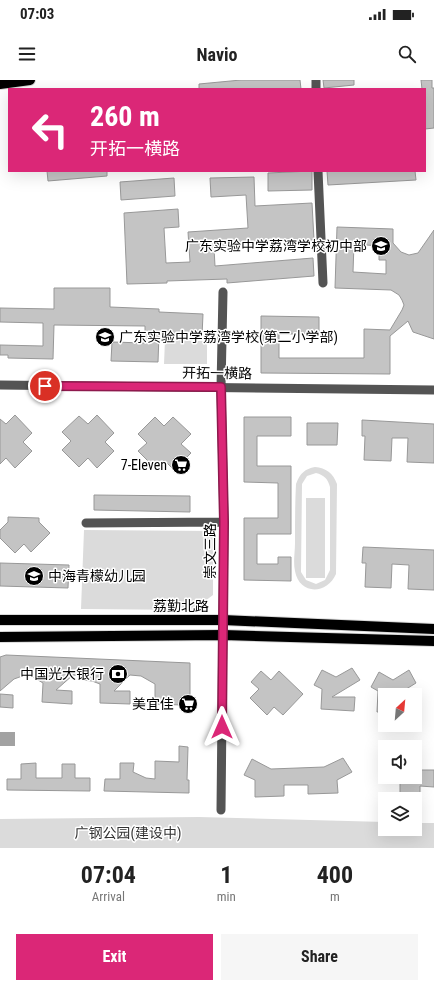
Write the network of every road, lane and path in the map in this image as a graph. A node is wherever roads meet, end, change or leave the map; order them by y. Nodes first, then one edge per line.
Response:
1 (30, 80) edge
2 (0, 84) edge
3 (318, 172) edge
4 (322, 283) dead end
5 (223, 292) dead end
6 (0, 385) edge
7 (221, 387) junction
8 (434, 390) edge
9 (224, 522) junction
10 (86, 523) dead end
11 (0, 620) edge
12 (223, 620) junction
13 (434, 629) edge
14 (223, 636) junction
15 (0, 637) edge
16 (434, 641) edge
17 (221, 810) dead end

1 - 2 main road
3 - 4 street
5 - 7 street, 崇文三路
6 - 7 street, 开拓一横路
7 - 8 street, 开拓一横路
7 - 9 street, 崇文三路
9 - 10 street
9 - 12 street, 崇文三路
11 - 12 main road, 荔勤北路
12 - 13 main road, 荔勤北路
12 - 14 street, 崇文三路
14 - 15 main road
14 - 16 main road
14 - 17 street, 崇文三路

